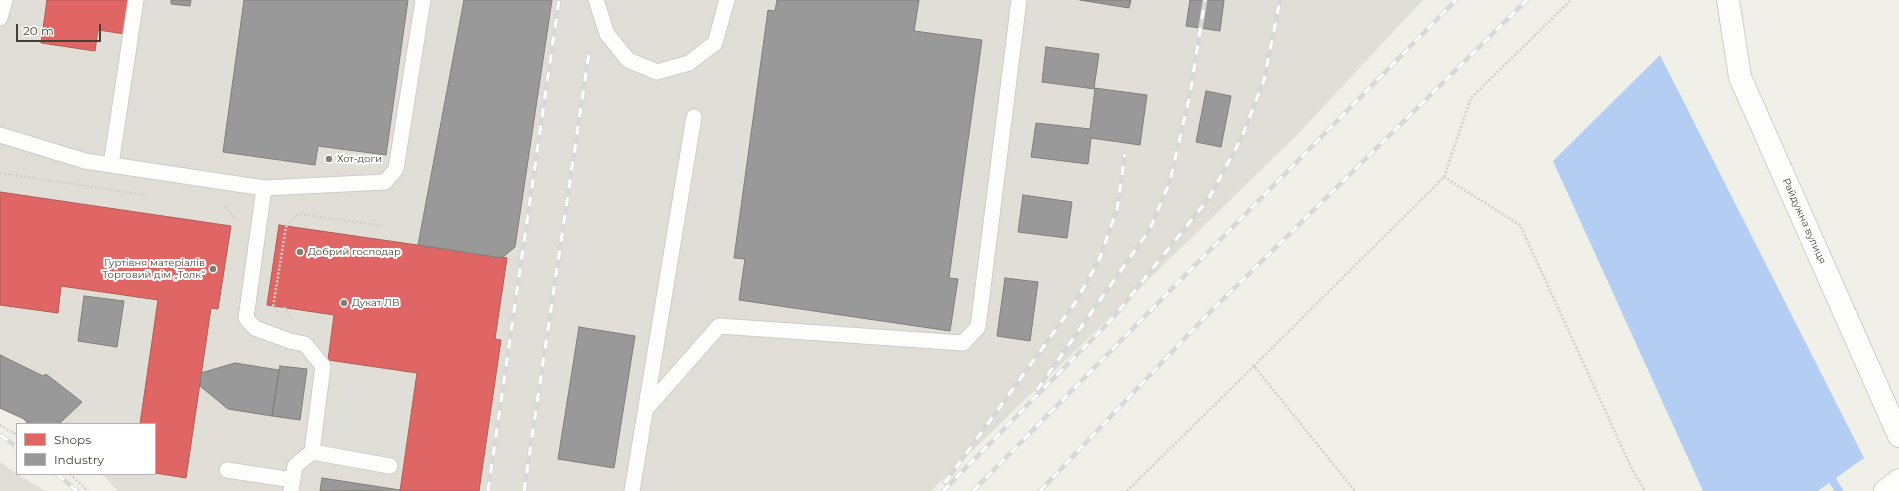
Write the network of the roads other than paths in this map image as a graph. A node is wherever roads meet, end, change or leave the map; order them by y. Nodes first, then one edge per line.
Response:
1 (5, 0) edge
2 (136, 0) edge
3 (423, 0) edge
4 (596, 0) edge
5 (727, 0) edge
6 (1019, 0) edge
7 (1728, 0) edge
8 (0, 18) edge
9 (694, 117) dead end
10 (0, 135) edge
11 (111, 165) junction
12 (264, 188) junction
13 (646, 409) junction
14 (1899, 436) edge
15 (312, 452) junction
16 (390, 466) dead end
17 (227, 470) dead end
18 (1899, 480) edge
19 (292, 486) edge
20 (632, 491) edge
21 (1885, 491) edge

1 - 8 lane
2 - 11 lane
3 - 12 lane
4 - 5 lane
6 - 13 lane
7 - 14 street, Райдужна вулиця
9 - 13 lane
10 - 11 lane
11 - 12 lane
12 - 15 lane
13 - 20 lane
15 - 16 lane
15 - 19 lane
17 - 19 lane
18 - 21 street

